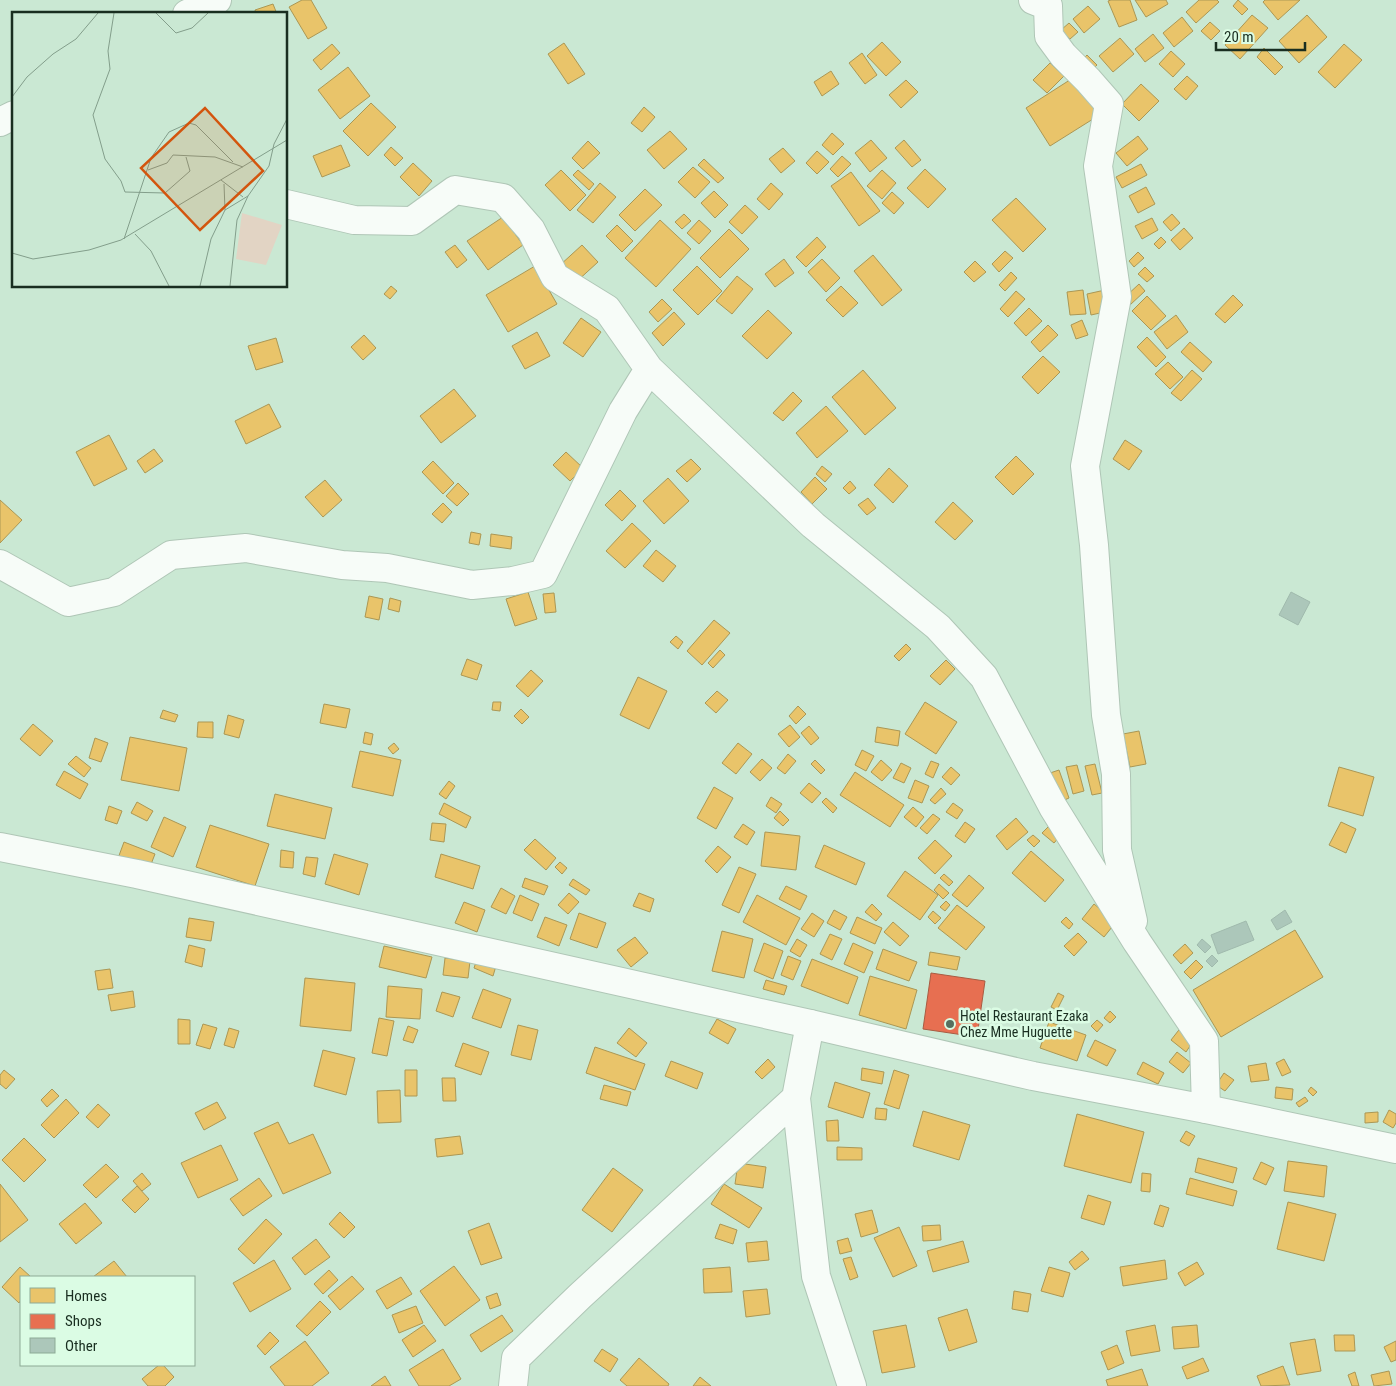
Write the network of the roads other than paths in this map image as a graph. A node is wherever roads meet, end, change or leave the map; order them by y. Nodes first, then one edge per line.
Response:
1 (217, 0) edge
2 (1033, 0) edge
3 (191, 12) edge
4 (12, 116) edge
5 (0, 122) edge
6 (288, 204) edge
7 (649, 369) junction
8 (0, 564) edge
9 (0, 847) edge
10 (1138, 942) junction
11 (810, 1024) junction
12 (796, 1098) junction
13 (1206, 1108) junction
14 (1396, 1149) edge
15 (513, 1386) edge
16 (852, 1386) edge

1 - 3 street
2 - 10 street
4 - 5 street
6 - 7 street
7 - 8 street
7 - 10 street
9 - 11 street
10 - 13 street
11 - 12 street
11 - 13 street
12 - 15 street
12 - 16 street
13 - 14 street

